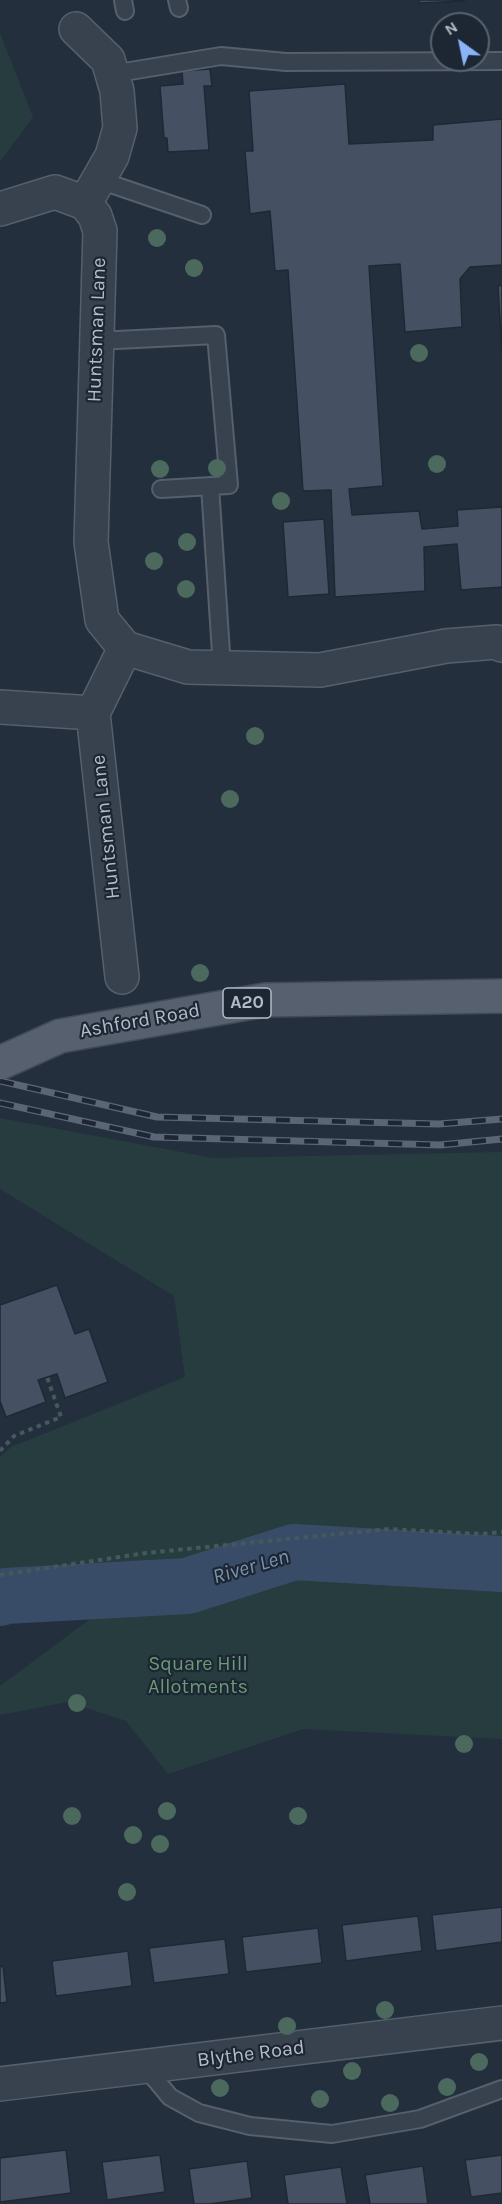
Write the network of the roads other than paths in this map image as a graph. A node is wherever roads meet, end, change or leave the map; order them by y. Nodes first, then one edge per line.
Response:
1 (76, 29) dead end
2 (502, 61) edge
3 (112, 74) junction
4 (92, 191) junction
5 (0, 209) edge
6 (202, 215) dead end
7 (97, 341) junction
8 (210, 486) junction
9 (161, 489) dead end
10 (502, 645) edge
11 (125, 648) junction
12 (222, 668) junction
13 (0, 706) edge
14 (93, 712) junction
15 (122, 977) dead end
16 (502, 996) edge
17 (0, 1063) edge
18 (502, 2023) edge
19 (145, 2067) junction
20 (0, 2084) edge
21 (502, 2089) edge

1 - 3 street
2 - 3 lane
3 - 4 street
4 - 5 street
4 - 6 lane
4 - 7 street, Huntsman Lane
7 - 8 lane
7 - 11 street, Huntsman Lane
8 - 9 lane
8 - 12 lane
10 - 12 street
11 - 12 street
11 - 14 street
13 - 14 street
14 - 15 street, Huntsman Lane
16 - 17 main road, Ashford Road / A20
18 - 19 street, Blythe Road
19 - 20 street, Blythe Road
19 - 21 lane

